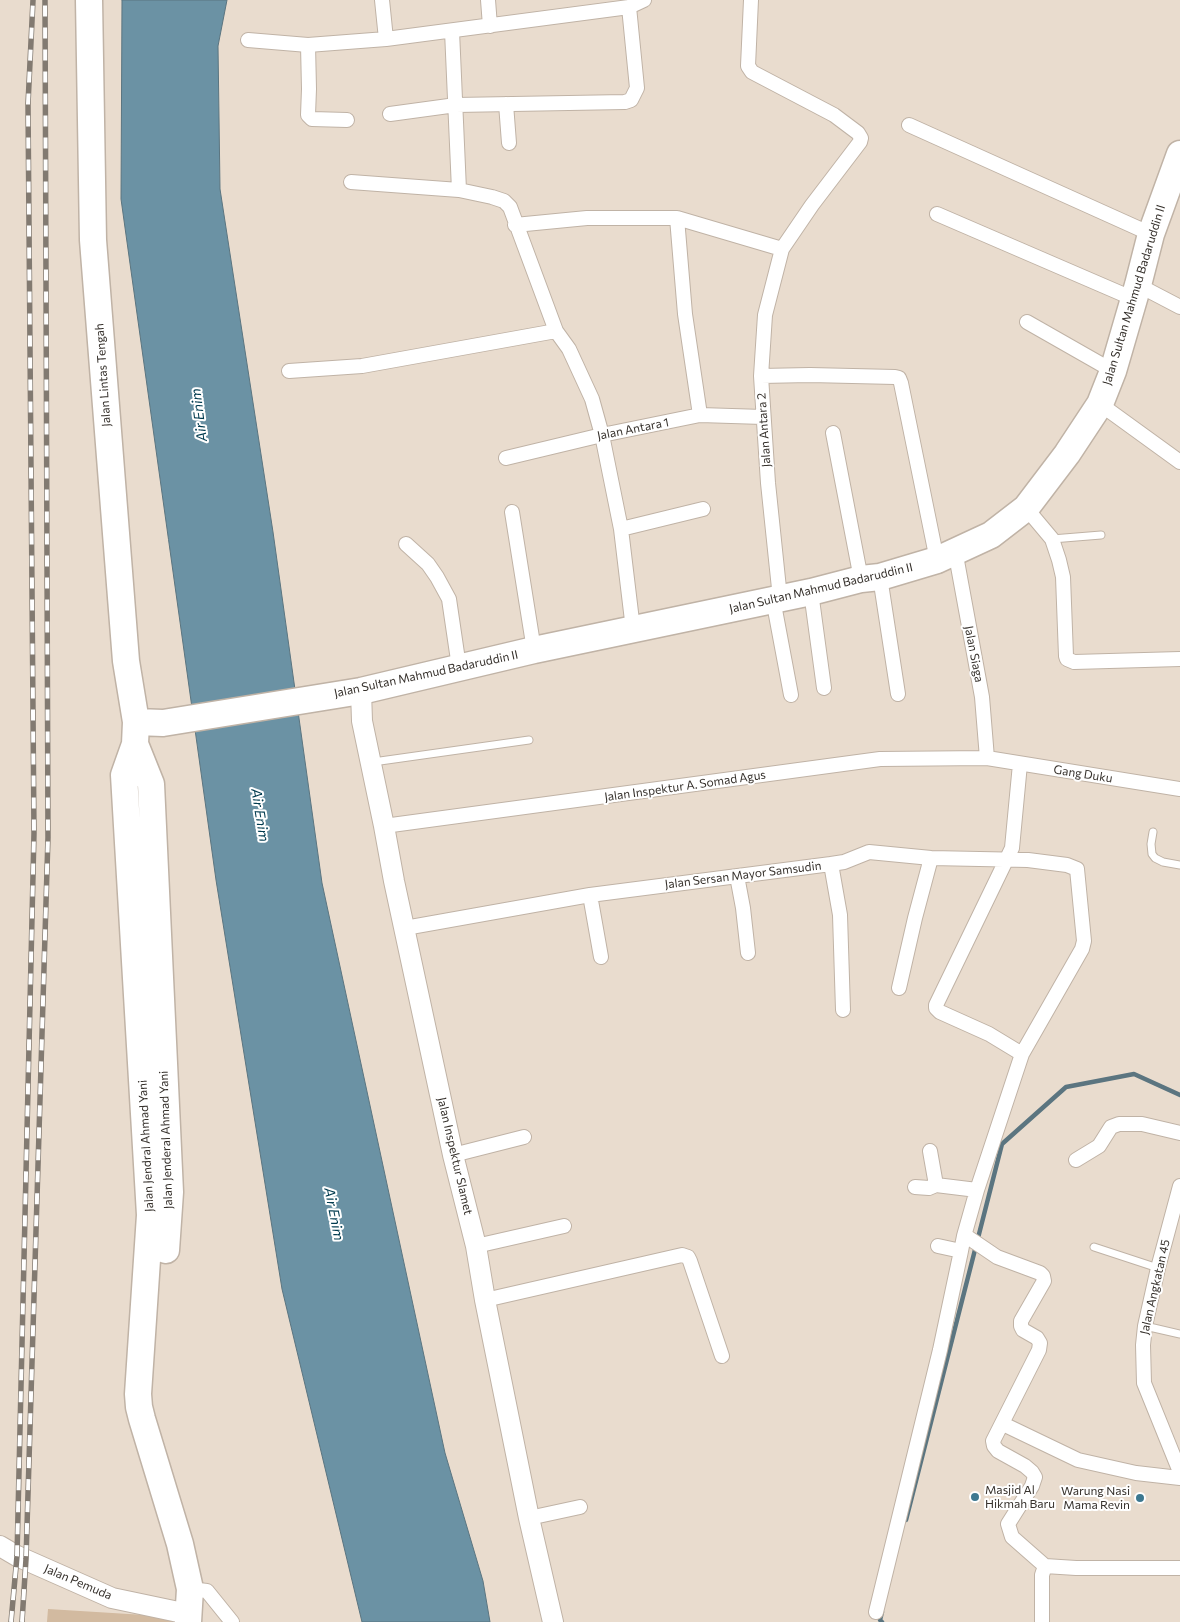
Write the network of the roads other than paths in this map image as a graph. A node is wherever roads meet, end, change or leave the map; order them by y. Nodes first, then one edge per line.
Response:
1 (89, 0) edge
2 (382, 0) edge
3 (488, 0) edge
4 (644, 0) edge
5 (751, 0) edge
6 (629, 7) junction
7 (490, 26) junction
8 (452, 31) junction
9 (386, 39) junction
10 (248, 40) dead end
11 (308, 45) junction
12 (506, 104) junction
13 (456, 105) junction
14 (390, 114) dead end
15 (347, 120) dead end
16 (910, 125) dead end
17 (509, 143) dead end
18 (1180, 154) edge
19 (351, 182) dead end
20 (459, 190) junction
21 (1172, 197) edge
22 (938, 214) dead end
23 (677, 218) junction
24 (516, 225) junction
25 (1150, 234) junction
26 (782, 249) junction
27 (1136, 292) junction
28 (1180, 307) edge
29 (1027, 322) dead end
30 (556, 331) junction
31 (289, 371) dead end
32 (1113, 371) junction
33 (761, 376) junction
34 (901, 383) joint
35 (1100, 404) junction
36 (700, 415) junction
37 (763, 417) junction
38 (833, 433) dead end
39 (602, 435) junction
40 (506, 458) dead end
41 (1180, 462) edge
42 (1026, 508) junction
43 (703, 509) dead end
44 (512, 512) dead end
45 (621, 530) junction
46 (1101, 536) dead end
47 (1052, 539) junction
48 (406, 544) dead end
49 (946, 555) junction
50 (870, 578) junction
51 (811, 592) junction
52 (776, 598) junction
53 (633, 629) junction
54 (534, 650) junction
55 (1180, 659) edge
56 (459, 667) junction
57 (824, 688) dead end
58 (361, 690) junction
59 (898, 694) dead end
60 (791, 695) dead end
61 (135, 733) junction
62 (529, 740) dead end
63 (987, 758) junction
64 (370, 762) junction
65 (1020, 764) junction
66 (1180, 789) edge
67 (384, 826) junction
68 (1152, 832) dead end
69 (931, 858) junction
70 (1007, 859) junction
71 (831, 864) junction
72 (1180, 865) edge
73 (737, 876) junction
74 (590, 895) junction
75 (405, 928) junction
76 (748, 953) dead end
77 (600, 957) dead end
78 (899, 988) dead end
79 (843, 1010) dead end
80 (1022, 1054) junction
81 (1180, 1133) edge
82 (524, 1137) dead end
83 (930, 1151) dead end
84 (454, 1155) junction
85 (1076, 1160) dead end
86 (936, 1185) junction
87 (1180, 1186) edge
88 (915, 1188) dead end
89 (977, 1190) junction
90 (564, 1226) dead end
91 (966, 1237) junction
92 (476, 1246) junction
93 (938, 1246) dead end
94 (1094, 1247) dead end
95 (961, 1251) junction
96 (1158, 1268) junction
97 (485, 1300) junction
98 (1144, 1326) junction
99 (1180, 1334) edge
100 (722, 1356) dead end
101 (1003, 1424) junction
102 (1180, 1472) edge
103 (1180, 1478) edge
104 (580, 1507) dead end
105 (529, 1518) junction
106 (0, 1546) edge
107 (1044, 1566) junction
108 (1180, 1568) edge
109 (196, 1608) edge
110 (876, 1612) dead end
111 (232, 1622) edge
112 (552, 1622) edge
113 (1042, 1622) edge

1 - 61 highway, Jalan Lintas Tengah
2 - 9 street
3 - 7 street
4 - 6 street
5 - 26 street
6 - 7 street
6 - 12 street
7 - 8 street
8 - 9 street
8 - 13 street
9 - 11 street
10 - 11 street
11 - 15 street
12 - 13 street
12 - 17 street
13 - 14 street
13 - 20 street
16 - 25 street
18 - 21 highway, Jalan Sultan Mahmud Badaruddin II
19 - 20 street
20 - 24 street
21 - 25 highway, Jalan Sultan Mahmud Badaruddin II
22 - 27 street
23 - 24 street
23 - 26 street
23 - 36 street
24 - 30 street
25 - 27 highway, Jalan Sultan Mahmud Badaruddin II
26 - 33 street
27 - 28 street
27 - 32 highway, Jalan Sultan Mahmud Badaruddin II
29 - 32 street
30 - 31 street
30 - 39 street
32 - 35 highway, Jalan Sultan Mahmud Badaruddin II
33 - 34 street, Jalan Antara 2
33 - 37 street, Jalan Antara 2
34 - 49 street, Jalan Siaga
35 - 41 street
35 - 42 highway, Jalan Sultan Mahmud Badaruddin II
36 - 37 street, Jalan Antara 1
36 - 39 street, Jalan Antara 1
37 - 52 street, Jalan Antara 2
38 - 50 street
39 - 40 street, Jalan Antara 1
39 - 45 street
42 - 47 street
42 - 49 highway, Jalan Sultan Mahmud Badaruddin II
43 - 45 street
44 - 54 street
45 - 53 street
46 - 47 lane
47 - 55 street
48 - 56 street
49 - 50 highway, Jalan Sultan Mahmud Badaruddin II
49 - 63 street, Jalan Siaga
50 - 51 highway, Jalan Sultan Mahmud Badaruddin II
50 - 59 street
51 - 52 highway, Jalan Sultan Mahmud Badaruddin II
51 - 57 street
52 - 53 highway, Jalan Sultan Mahmud Badaruddin II
52 - 60 street, Jalan Antara 2
53 - 54 highway, Jalan Sultan Mahmud Badaruddin II
54 - 56 highway, Jalan Sultan Mahmud Badaruddin II
56 - 58 highway, Jalan Sultan Mahmud Badaruddin II
58 - 61 highway, Jalan Sultan Mahmud Badaruddin II
58 - 64 street, Jalan Inspektur Slamet
61 - 109 highway, Jalan Jenderal Ahmad Yani
61 - 109 highway, Jalan Jendral Ahmad Yani
62 - 64 lane
63 - 65 street, Gang Duku
63 - 67 street, Jalan Inspektur A. Somad Agus
64 - 67 street, Jalan Inspektur Slamet
65 - 66 street, Gang Duku
65 - 70 street
67 - 75 street, Jalan Inspektur Slamet
68 - 72 lane
69 - 70 street, Jalan Sersan Mayor Samsudin
69 - 71 street, Jalan Sersan Mayor Samsudin
69 - 78 street
70 - 80 street
70 - 80 street, Jalan Sersan Mayor Samsudin
71 - 73 street, Jalan Sersan Mayor Samsudin
71 - 79 street
73 - 74 street, Jalan Sersan Mayor Samsudin
73 - 76 street
74 - 75 street, Jalan Sersan Mayor Samsudin
74 - 77 street
75 - 84 street, Jalan Inspektur Slamet
80 - 89 street
81 - 85 street
82 - 84 street
83 - 86 street
84 - 92 street, Jalan Inspektur Slamet
86 - 88 street
86 - 89 street
87 - 96 street, Jalan Angkatan 45
89 - 91 street
90 - 92 street
91 - 95 street
91 - 101 street
92 - 97 street, Jalan Inspektur Slamet
93 - 95 street
94 - 96 lane
95 - 110 street
96 - 98 street, Jalan Angkatan 45
97 - 100 street
97 - 105 street, Jalan Inspektur Slamet
98 - 99 lane
98 - 102 street, Jalan Angkatan 45
101 - 103 street
101 - 107 street
104 - 105 street
105 - 112 street, Jalan Inspektur Slamet
106 - 109 street, Jalan Pemuda
107 - 108 street
107 - 113 street
109 - 111 street

